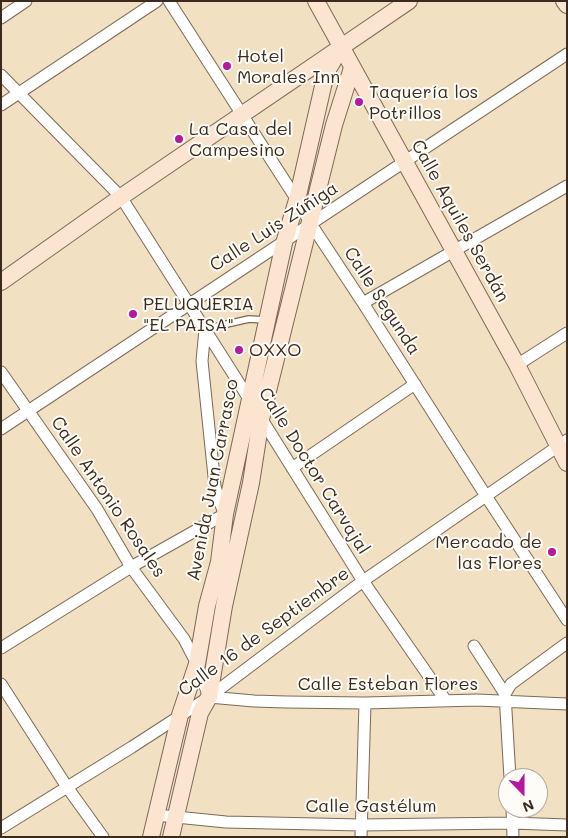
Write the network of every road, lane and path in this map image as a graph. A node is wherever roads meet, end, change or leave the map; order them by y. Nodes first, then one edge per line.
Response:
1 (26, 1) edge
2 (157, 1) edge
3 (169, 1) edge
4 (316, 1) edge
5 (409, 1) edge
6 (564, 1) edge
7 (567, 5) edge
8 (1, 18) edge
9 (340, 47) junction
10 (567, 54) edge
11 (352, 68) junction
12 (1, 75) edge
13 (18, 94) junction
14 (1, 105) edge
15 (242, 114) junction
16 (316, 122) junction
17 (334, 125) junction
18 (404, 162) junction
19 (567, 186) edge
20 (121, 197) junction
21 (297, 200) junction
22 (311, 224) junction
23 (284, 243) junction
24 (454, 251) junction
25 (1, 282) edge
26 (363, 302) junction
27 (189, 303) junction
28 (266, 320) junction
29 (285, 324) junction
30 (205, 329) junction
31 (567, 333) edge
32 (517, 365) junction
33 (1, 372) edge
34 (415, 384) junction
35 (250, 400) junction
36 (29, 411) junction
37 (261, 419) junction
38 (1, 429) edge
39 (562, 443) edge
40 (567, 463) edge
41 (292, 468) junction
42 (486, 496) junction
43 (226, 514) junction
44 (242, 517) junction
45 (132, 567) junction
46 (363, 581) junction
47 (567, 620) edge
48 (567, 643) edge
49 (474, 646) dead end
50 (1, 648) edge
51 (197, 664) junction
52 (1, 684) edge
53 (209, 697) junction
54 (505, 697) junction
55 (446, 701) junction
56 (365, 703) junction
57 (567, 704) edge
58 (180, 715) junction
59 (509, 768) edge
60 (67, 786) junction
61 (156, 816) junction
62 (176, 818) junction
63 (512, 818) edge
64 (512, 822) junction
65 (361, 825) junction
66 (567, 825) edge
67 (1, 828) edge
68 (103, 837) edge
69 (151, 837) edge
70 (171, 837) edge
71 (362, 837) edge
72 (513, 837) edge

1 - 8 street
2 - 13 street
3 - 15 street, Calle Segunda
4 - 9 street, Calle Aquiles Serdán
5 - 9 street
6 - 7 street
9 - 11 street, Calle Aquiles Serdán
9 - 15 street
9 - 16 street, Avenida Juan Carrasco
10 - 18 street, Calle Luis Zúñiga
11 - 17 street, Avenida Juan Carrasco
11 - 18 street, Calle Aquiles Serdán
12 - 13 street, Calle Doctor Carvajal
13 - 14 street
13 - 20 street, Calle Doctor Carvajal
15 - 20 street
15 - 21 street, Calle Segunda
16 - 17 street
16 - 21 street, Avenida Juan Carrasco
17 - 22 street, Avenida Juan Carrasco
18 - 22 street, Calle Luis Zúñiga
18 - 24 street, Calle Aquiles Serdán
19 - 24 street
20 - 25 street
20 - 27 street, Calle Doctor Carvajal
21 - 22 street, Calle Segunda
21 - 23 street, Avenida Juan Carrasco
22 - 23 street, Calle Luis Zúñiga
22 - 26 street, Calle Segunda
22 - 29 street, Avenida Juan Carrasco
23 - 27 street, Calle Luis Zúñiga
23 - 28 street, Avenida Juan Carrasco
24 - 26 street
24 - 32 street, Calle Aquiles Serdán
26 - 34 street, Calle Segunda
27 - 30 street, Calle Doctor Carvajal
27 - 36 street, Calle Luis Zúñiga
28 - 29 street
28 - 30 lane
28 - 35 street, Avenida Juan Carrasco
29 - 37 street, Avenida Juan Carrasco
30 - 35 street, Calle Doctor Carvajal
30 - 43 street
31 - 32 street
32 - 39 street, Calle Aquiles Serdán
33 - 36 street, Calle Antonio Rosales
34 - 41 street
34 - 42 street, Calle Segunda
35 - 37 street, Calle Doctor Carvajal
35 - 43 street, Avenida Juan Carrasco
36 - 38 street, Calle Luis Zúñiga
36 - 45 street, Calle Antonio Rosales
37 - 41 street, Calle Doctor Carvajal
37 - 44 street, Avenida Juan Carrasco
39 - 40 street, Calle Aquiles Serdán
39 - 42 street, Calle 16 de Septiembre
41 - 46 street, Calle Doctor Carvajal
42 - 46 street, Calle 16 de Septiembre
42 - 47 street, Calle Segunda
43 - 44 street
43 - 45 street
43 - 51 street, Avenida Juan Carrasco
44 - 53 street, Avenida Juan Carrasco
45 - 50 street
45 - 51 street, Calle Antonio Rosales
46 - 53 street, Calle 16 de Septiembre
46 - 55 street, Calle Doctor Carvajal
48 - 54 street
49 - 54 street
51 - 53 street, Calle Antonio Rosales
51 - 58 street, Avenida Juan Carrasco
52 - 60 street
53 - 56 street, Calle Esteban Flores
53 - 58 street, Calle 16 de Septiembre
53 - 62 street, Avenida Juan Carrasco
54 - 55 street, Calle Esteban Flores
54 - 57 street, Calle Esteban Flores
54 - 59 street
55 - 56 street, Calle Esteban Flores
56 - 65 street
58 - 60 street, Calle 16 de Septiembre
58 - 61 street, Avenida Juan Carrasco
60 - 67 street, Calle 16 de Septiembre
60 - 68 street
61 - 62 street, Calle Gastélum
61 - 69 street, Avenida Juan Carrasco
62 - 65 street, Calle Gastélum
62 - 70 street, Avenida Juan Carrasco
63 - 64 street
64 - 65 street, Calle Gastélum
64 - 66 street, Calle Gastélum
64 - 72 street
65 - 71 street

